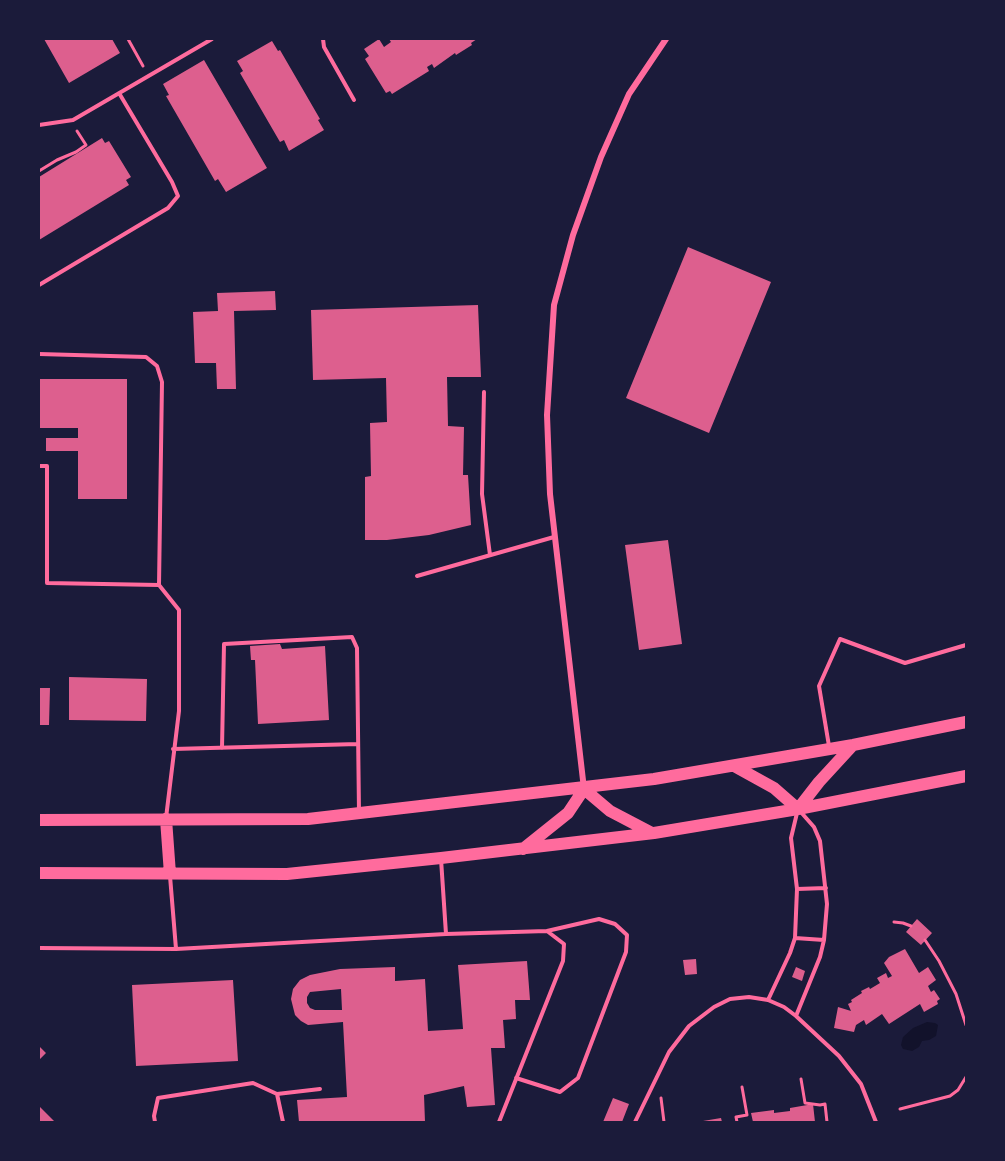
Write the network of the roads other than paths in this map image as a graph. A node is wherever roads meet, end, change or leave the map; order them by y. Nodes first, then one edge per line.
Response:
1 (212, 39) edge
2 (323, 39) edge
3 (666, 39) edge
4 (119, 93) junction
5 (354, 100) dead end
6 (39, 125) edge
7 (39, 285) edge
8 (39, 354) edge
9 (484, 392) dead end
10 (39, 466) edge
11 (555, 537) junction
12 (490, 555) junction
13 (417, 576) dead end
14 (159, 585) junction
15 (966, 645) edge
16 (966, 722) edge
17 (358, 744) junction
18 (853, 745) junction
19 (222, 748) junction
20 (173, 749) junction
21 (830, 750) junction
22 (736, 766) junction
23 (966, 776) edge
24 (584, 789) junction
25 (798, 809) junction
26 (359, 812) junction
27 (166, 819) junction
28 (39, 820) edge
29 (654, 833) junction
30 (522, 849) junction
31 (441, 858) junction
32 (39, 873) edge
33 (170, 874) junction
34 (826, 888) junction
35 (797, 889) junction
36 (547, 931) junction
37 (446, 934) junction
38 (795, 938) junction
39 (824, 940) junction
40 (39, 948) edge
41 (176, 949) junction
42 (768, 1000) junction
43 (796, 1016) junction
44 (516, 1078) junction
45 (320, 1089) dead end
46 (277, 1094) junction
47 (155, 1122) edge
48 (284, 1122) edge
49 (498, 1122) edge
50 (635, 1122) edge
51 (876, 1122) edge

1 - 4 lane
2 - 5 lane
3 - 11 street
4 - 6 lane
4 - 7 lane
8 - 14 lane
9 - 12 lane
10 - 14 lane
11 - 12 lane
11 - 24 street
12 - 13 lane
14 - 20 lane
15 - 21 lane
16 - 18 main road
17 - 19 lane
17 - 19 lane
17 - 26 lane
18 - 21 main road
18 - 25 main road
19 - 20 lane
20 - 27 lane
21 - 22 main road
22 - 24 main road
22 - 25 main road
23 - 25 main road
24 - 26 main road
24 - 29 main road
24 - 30 main road
25 - 29 main road
25 - 34 lane
25 - 35 lane
26 - 27 main road
27 - 28 main road
27 - 33 main road
29 - 30 main road
30 - 31 main road
31 - 33 main road
31 - 37 lane
32 - 33 main road
33 - 41 lane
34 - 35 lane
34 - 39 lane
35 - 38 lane
36 - 37 lane
36 - 44 lane
36 - 44 lane
37 - 41 lane
38 - 39 lane
38 - 42 lane
39 - 43 lane
40 - 41 lane
42 - 43 lane
42 - 50 lane
43 - 51 lane
44 - 49 lane
45 - 46 lane
46 - 47 lane
46 - 48 lane

